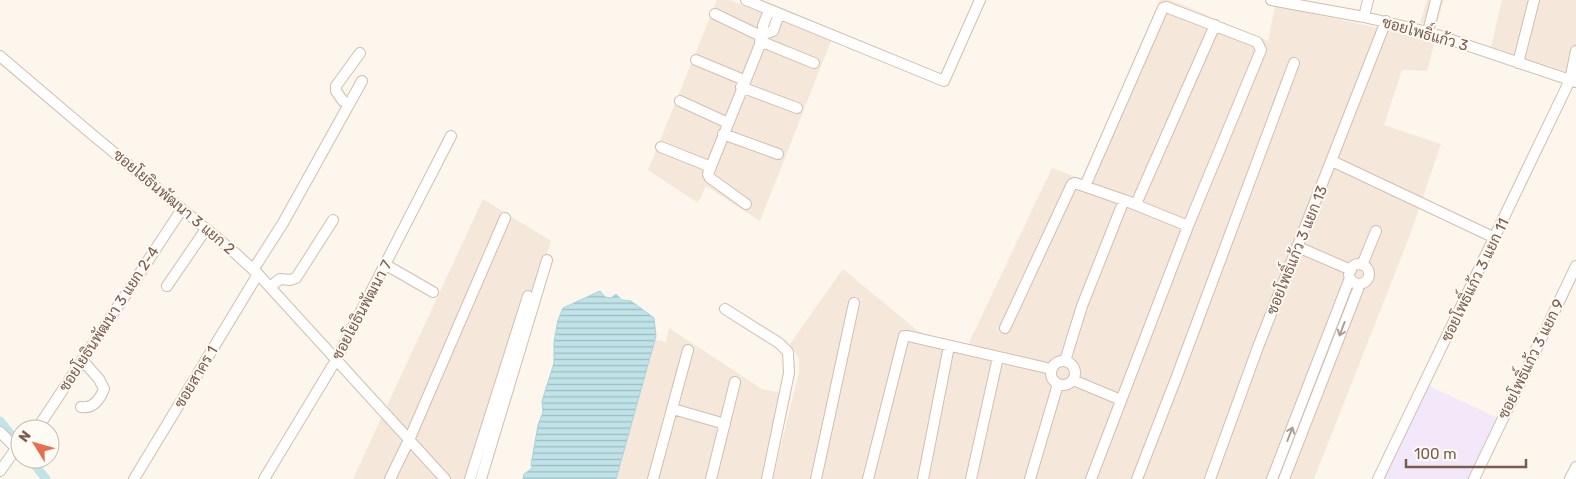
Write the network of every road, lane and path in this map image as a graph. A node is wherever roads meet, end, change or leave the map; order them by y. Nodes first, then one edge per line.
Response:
1 (746, 0) edge
2 (980, 0) edge
3 (1271, 0) edge
4 (1368, 0) edge
5 (1436, 0) edge
6 (1534, 0) edge
7 (774, 12) junction
8 (715, 14) dead end
9 (1364, 16) junction
10 (1386, 21) junction
11 (1215, 24) junction
12 (1428, 32) junction
13 (762, 37) junction
14 (1576, 52) edge
15 (360, 53) dead end
16 (1, 59) edge
17 (696, 60) dead end
18 (814, 63) dead end
19 (1294, 63) dead end
20 (1518, 63) junction
21 (362, 80) dead end
22 (1573, 81) edge
23 (743, 83) junction
24 (343, 101) dead end
25 (680, 101) dead end
26 (797, 108) dead end
27 (728, 123) junction
28 (723, 134) junction
29 (451, 136) dead end
30 (661, 146) dead end
31 (778, 154) dead end
32 (1332, 161) junction
33 (711, 167) junction
34 (1085, 186) junction
35 (1124, 200) junction
36 (746, 204) dead end
37 (1136, 204) junction
38 (182, 210) junction
39 (505, 218) dead end
40 (333, 220) dead end
41 (1188, 226) junction
42 (206, 229) junction
43 (1376, 231) dead end
44 (1495, 238) junction
45 (1298, 247) junction
46 (547, 260) dead end
47 (386, 265) junction
48 (1362, 265) junction
49 (1576, 266) edge
50 (256, 272) junction
51 (1350, 274) junction
52 (1360, 284) junction
53 (167, 286) dead end
54 (270, 287) junction
55 (433, 292) dead end
56 (528, 296) dead end
57 (854, 302) dead end
58 (726, 309) dead end
59 (1005, 328) dead end
60 (949, 346) junction
61 (688, 350) dead end
62 (998, 357) junction
63 (82, 360) junction
64 (336, 360) junction
65 (1324, 360) junction
66 (1065, 361) junction
67 (1051, 369) junction
68 (1072, 380) junction
69 (735, 382) dead end
70 (1058, 384) junction
71 (1121, 400) junction
72 (81, 407) dead end
73 (673, 409) junction
74 (44, 419) edge
75 (725, 424) junction
76 (0, 432) edge
77 (409, 440) junction
78 (1576, 467) edge
79 (0, 471) edge
80 (134, 479) edge
81 (264, 479) edge
82 (390, 479) edge
83 (445, 479) edge
84 (470, 479) edge
85 (481, 479) edge
86 (653, 479) edge
87 (711, 479) edge
88 (767, 479) edge
89 (816, 479) edge
90 (868, 479) edge
91 (922, 479) edge
92 (970, 479) edge
93 (1030, 479) edge
94 (1091, 479) edge
95 (1137, 479) edge
96 (1210, 479) edge
97 (1272, 479) edge
98 (1284, 479) edge
99 (1378, 479) edge
100 (1474, 479) edge
101 (1570, 479) edge

1 - 7 street
2 - 7 street
3 - 9 street, ซอยโพธิ์แก้ว 3
4 - 9 street
5 - 12 street
6 - 20 street
7 - 13 street
8 - 13 street
9 - 10 street, ซอยโพธิ์แก้ว 3
10 - 12 street, ซอยโพธิ์แก้ว 3
10 - 32 street, ซอยโพธิ์แก้ว 3 แยก 13
11 - 34 street
11 - 37 street
11 - 41 street
12 - 20 street, ซอยโพธิ์แก้ว 3
13 - 18 street
13 - 23 street
14 - 22 street, ซอยโพธิ์แก้ว 3 แยก 11
15 - 24 street
16 - 38 street, ซอยโยธินพัฒนา 3 แยก 2
17 - 23 street
19 - 95 street
20 - 22 street, ซอยโพธิ์แก้ว 3
21 - 50 street, ซอยสาคร 1
22 - 44 street, ซอยโพธิ์แก้ว 3 แยก 11
23 - 26 street
23 - 27 street
25 - 27 street
27 - 28 street
28 - 31 street
28 - 33 street
29 - 47 street, ซอยโยธินพัฒนา 7
30 - 33 street
32 - 44 street
32 - 45 street, ซอยโพธิ์แก้ว 3 แยก 13
33 - 36 street
34 - 35 street
34 - 59 street
35 - 37 street
35 - 66 street
37 - 41 street
38 - 42 street, ซอยโยธินพัฒนา 3 แยก 2
38 - 63 street, ซอยโยธินพัฒนา 3 แยก 2-4
39 - 77 street
40 - 54 street
41 - 71 street
42 - 50 street, ซอยโยธินพัฒนา 3 แยก 2
42 - 53 street
43 - 48 street
44 - 99 street, ซอยโพธิ์แก้ว 3 แยก 11
45 - 51 street
45 - 96 street, ซอยโพธิ์แก้ว 3 แยก 13
46 - 85 street
47 - 55 street
47 - 64 street, ซอยโยธินพัฒนา 7
48 - 51 street
48 - 52 street
49 - 100 street, ซอยโพธิ์แก้ว 3 แยก 9
50 - 54 street, ซอยโยธินพัฒนา 3 แยก 2
50 - 80 street, ซอยสาคร 1
51 - 52 street
51 - 65 street
52 -> 65 street
54 - 64 street, ซอยโยธินพัฒนา 3 แยก 2
56 - 84 street
57 - 89 street
58 - 88 street
60 - 62 street
60 - 90 street
60 - 91 street
61 - 73 street
62 - 67 street
62 - 92 street
63 - 72 street
63 - 74 street, ซอยโยธินพัฒนา 3 แยก 2-4
64 - 77 street, ซอยโยธินพัฒนา 3 แยก 2
64 - 81 street, ซอยโยธินพัฒนา 7
97 -> 65 street
65 - 98 street
66 - 67 street
66 - 68 street
67 - 70 street
68 - 70 street
68 - 71 street
69 - 75 street
70 - 93 street
71 - 94 street
73 - 75 street
73 - 86 street
75 - 87 street
76 - 79 street
77 - 82 street
77 - 83 street, ซอยโยธินพัฒนา 3 แยก 2
78 - 101 street

